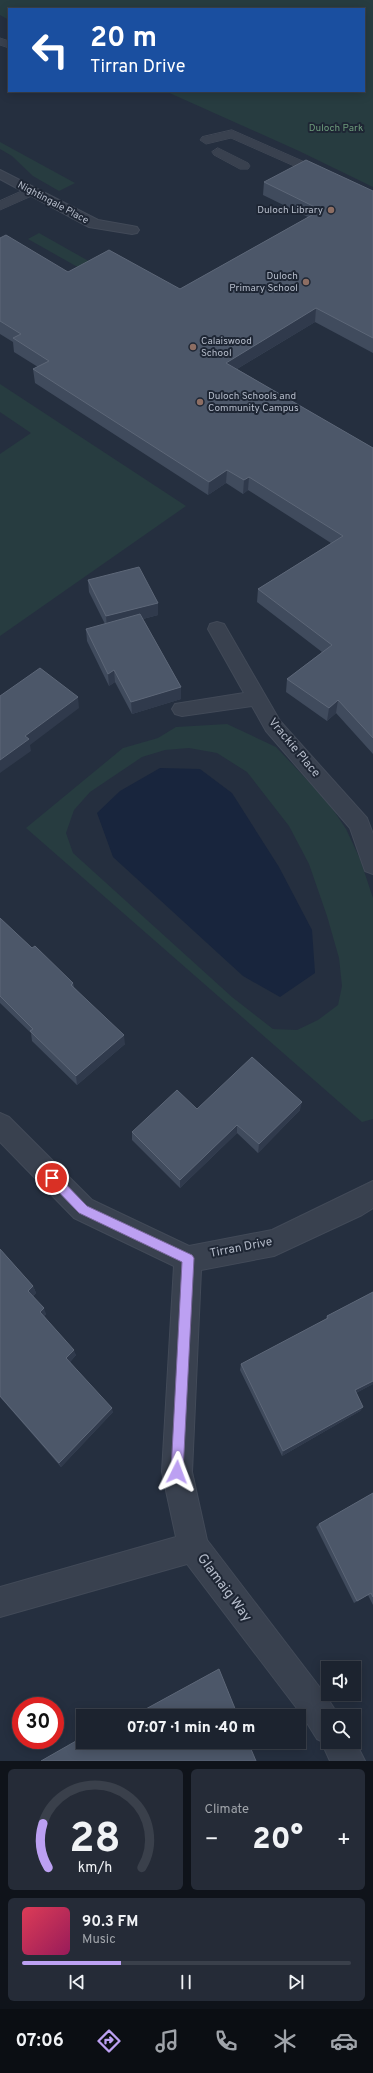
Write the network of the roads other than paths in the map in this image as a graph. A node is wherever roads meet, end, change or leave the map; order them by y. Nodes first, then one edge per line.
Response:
1 (206, 140) dead end
2 (218, 152) dead end
3 (244, 166) dead end
4 (0, 174) edge
5 (31, 191) junction
6 (373, 197) edge
7 (0, 206) edge
8 (132, 230) dead end
9 (217, 628) dead end
10 (257, 698) junction
11 (182, 709) dead end
12 (373, 865) edge
13 (0, 1125) edge
14 (373, 1194) edge
15 (188, 1258) junction
16 (193, 1547) junction
17 (0, 1602) edge
18 (321, 1717) edge
19 (341, 1749) edge
20 (349, 1761) edge

1 - 6 lane
2 - 3 lane
4 - 5 street, Nightingale Place
5 - 7 lane
5 - 8 street, Nightingale Place
9 - 10 street, Vrackie Place
10 - 11 street
10 - 12 street, Vrackie Place
13 - 15 street
14 - 15 street, Tirran Drive
15 - 16 street, Glamaig Way
16 - 17 street
16 - 18 street, Glamaig Way
19 - 20 street

